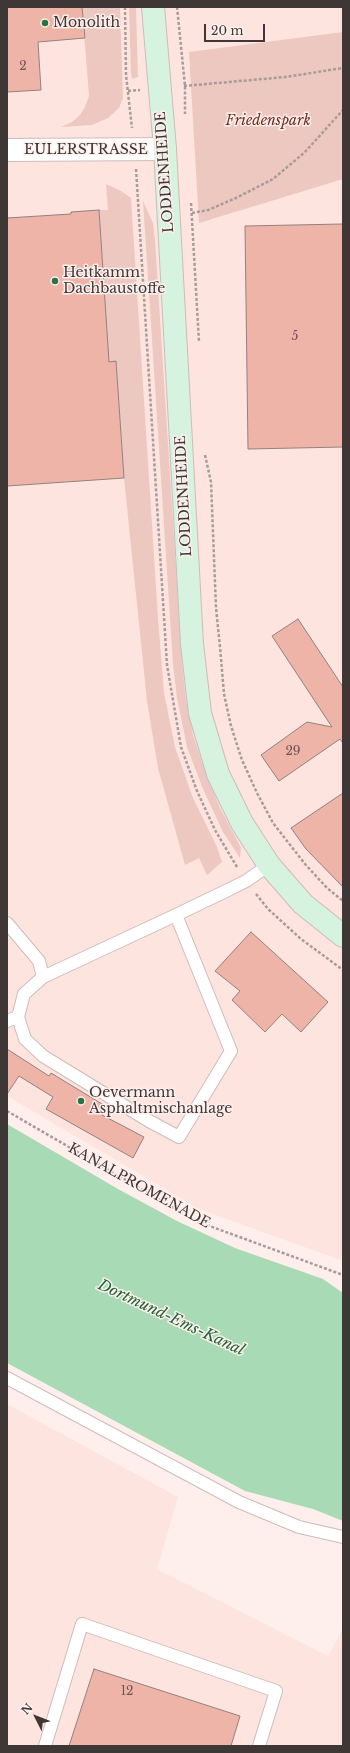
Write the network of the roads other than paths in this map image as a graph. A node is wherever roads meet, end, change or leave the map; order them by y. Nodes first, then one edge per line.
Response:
1 (154, 7) edge
2 (165, 149) junction
3 (7, 150) edge
4 (269, 865) junction
5 (176, 914) junction
6 (7, 922) edge
7 (343, 936) edge
8 (43, 977) junction
9 (13, 1019) edge
10 (7, 1378) edge
11 (343, 1537) edge
12 (45, 1746) edge
13 (259, 1746) edge

1 - 2 street, LODDENHEIDE
2 - 3 street, EULERSTRASSE
2 - 4 street, LODDENHEIDE
4 - 5 lane
4 - 7 street, LODDENHEIDE
5 - 8 lane
5 - 9 lane
6 - 8 lane
8 - 9 lane
10 - 11 lane
12 - 13 lane

